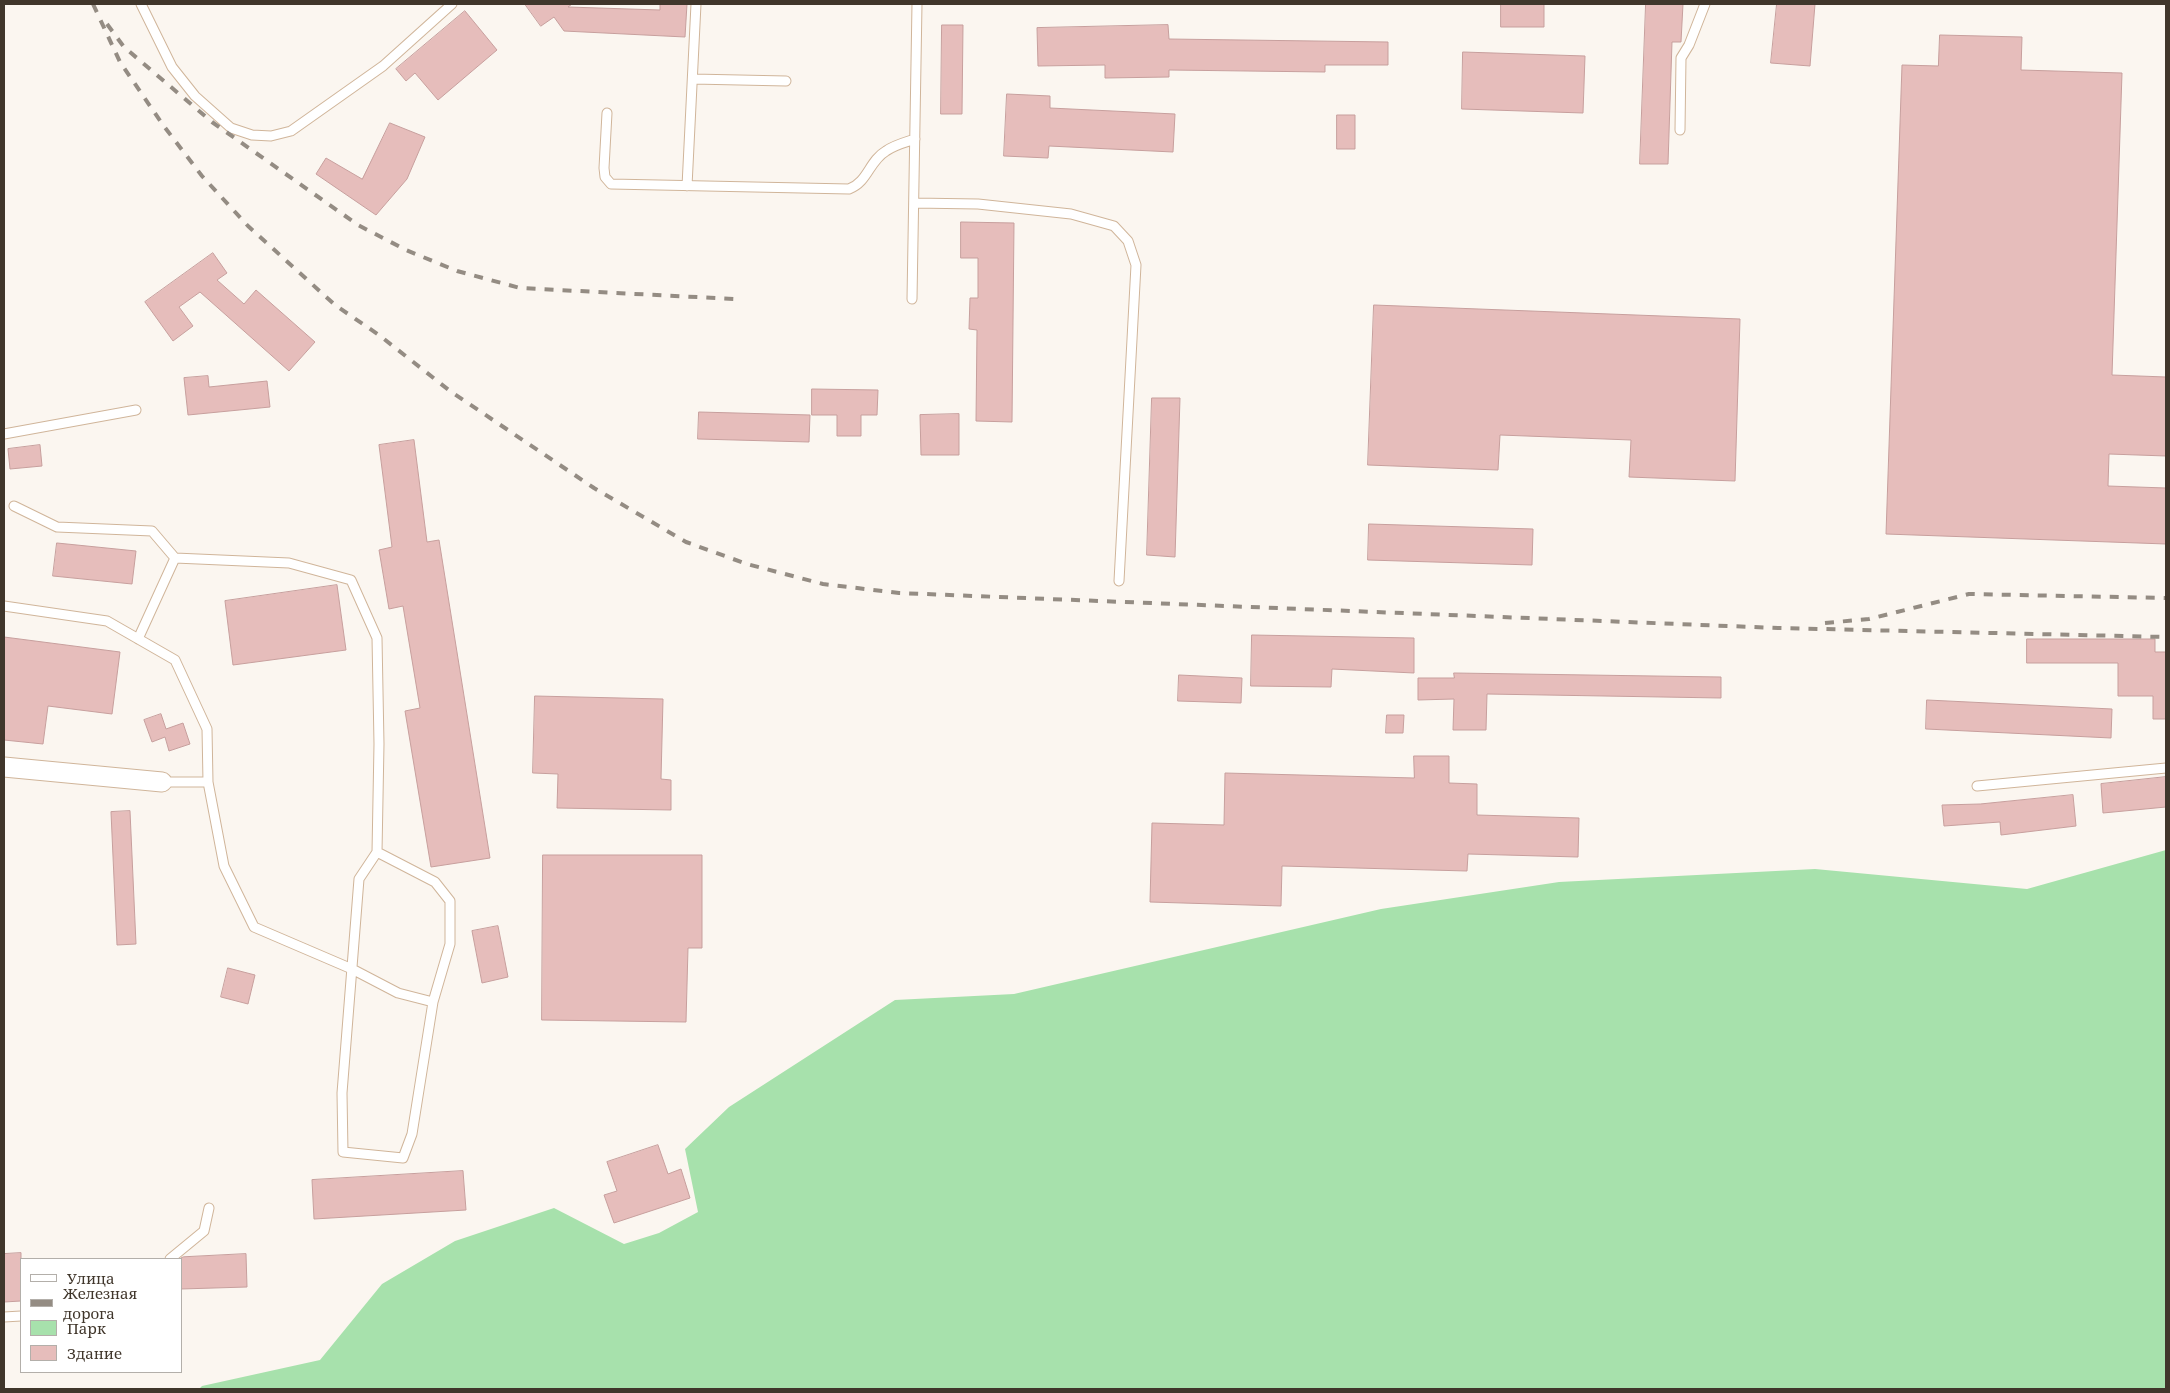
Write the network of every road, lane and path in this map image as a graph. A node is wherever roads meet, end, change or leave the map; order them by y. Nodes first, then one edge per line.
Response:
1 (141, 4) edge
2 (452, 4) edge
3 (696, 4) edge
4 (917, 4) edge
5 (1705, 4) edge
6 (692, 79) junction
7 (786, 81) dead end
8 (608, 113) dead end
9 (1680, 130) dead end
10 (915, 139) junction
11 (688, 186) junction
12 (914, 203) junction
13 (912, 299) dead end
14 (136, 410) dead end
15 (4, 434) edge
16 (14, 506) dead end
17 (175, 558) junction
18 (1119, 581) dead end
19 (4, 606) edge
20 (138, 639) junction
21 (4, 767) edge
22 (2166, 768) edge
23 (162, 782) joint
24 (208, 782) junction
25 (1977, 786) dead end
26 (377, 852) junction
27 (352, 969) junction
28 (433, 1002) junction
29 (209, 1208) dead end
30 (171, 1258) edge
31 (20, 1316) edge
32 (4, 1317) edge

1 - 2 lane
3 - 6 lane
4 - 10 lane
5 - 9 lane
6 - 7 lane
6 - 11 lane
8 - 11 lane
10 - 11 lane
10 - 12 lane
12 - 13 lane
12 - 18 lane
14 - 15 lane
16 - 17 lane
17 - 20 lane
17 - 26 lane
19 - 20 lane
20 - 24 lane
21 - 23 street
22 - 25 lane
23 - 24 lane
24 - 27 lane
26 - 27 lane
26 - 28 lane
27 - 28 lane
27 - 28 lane
29 - 30 lane
31 - 32 lane

